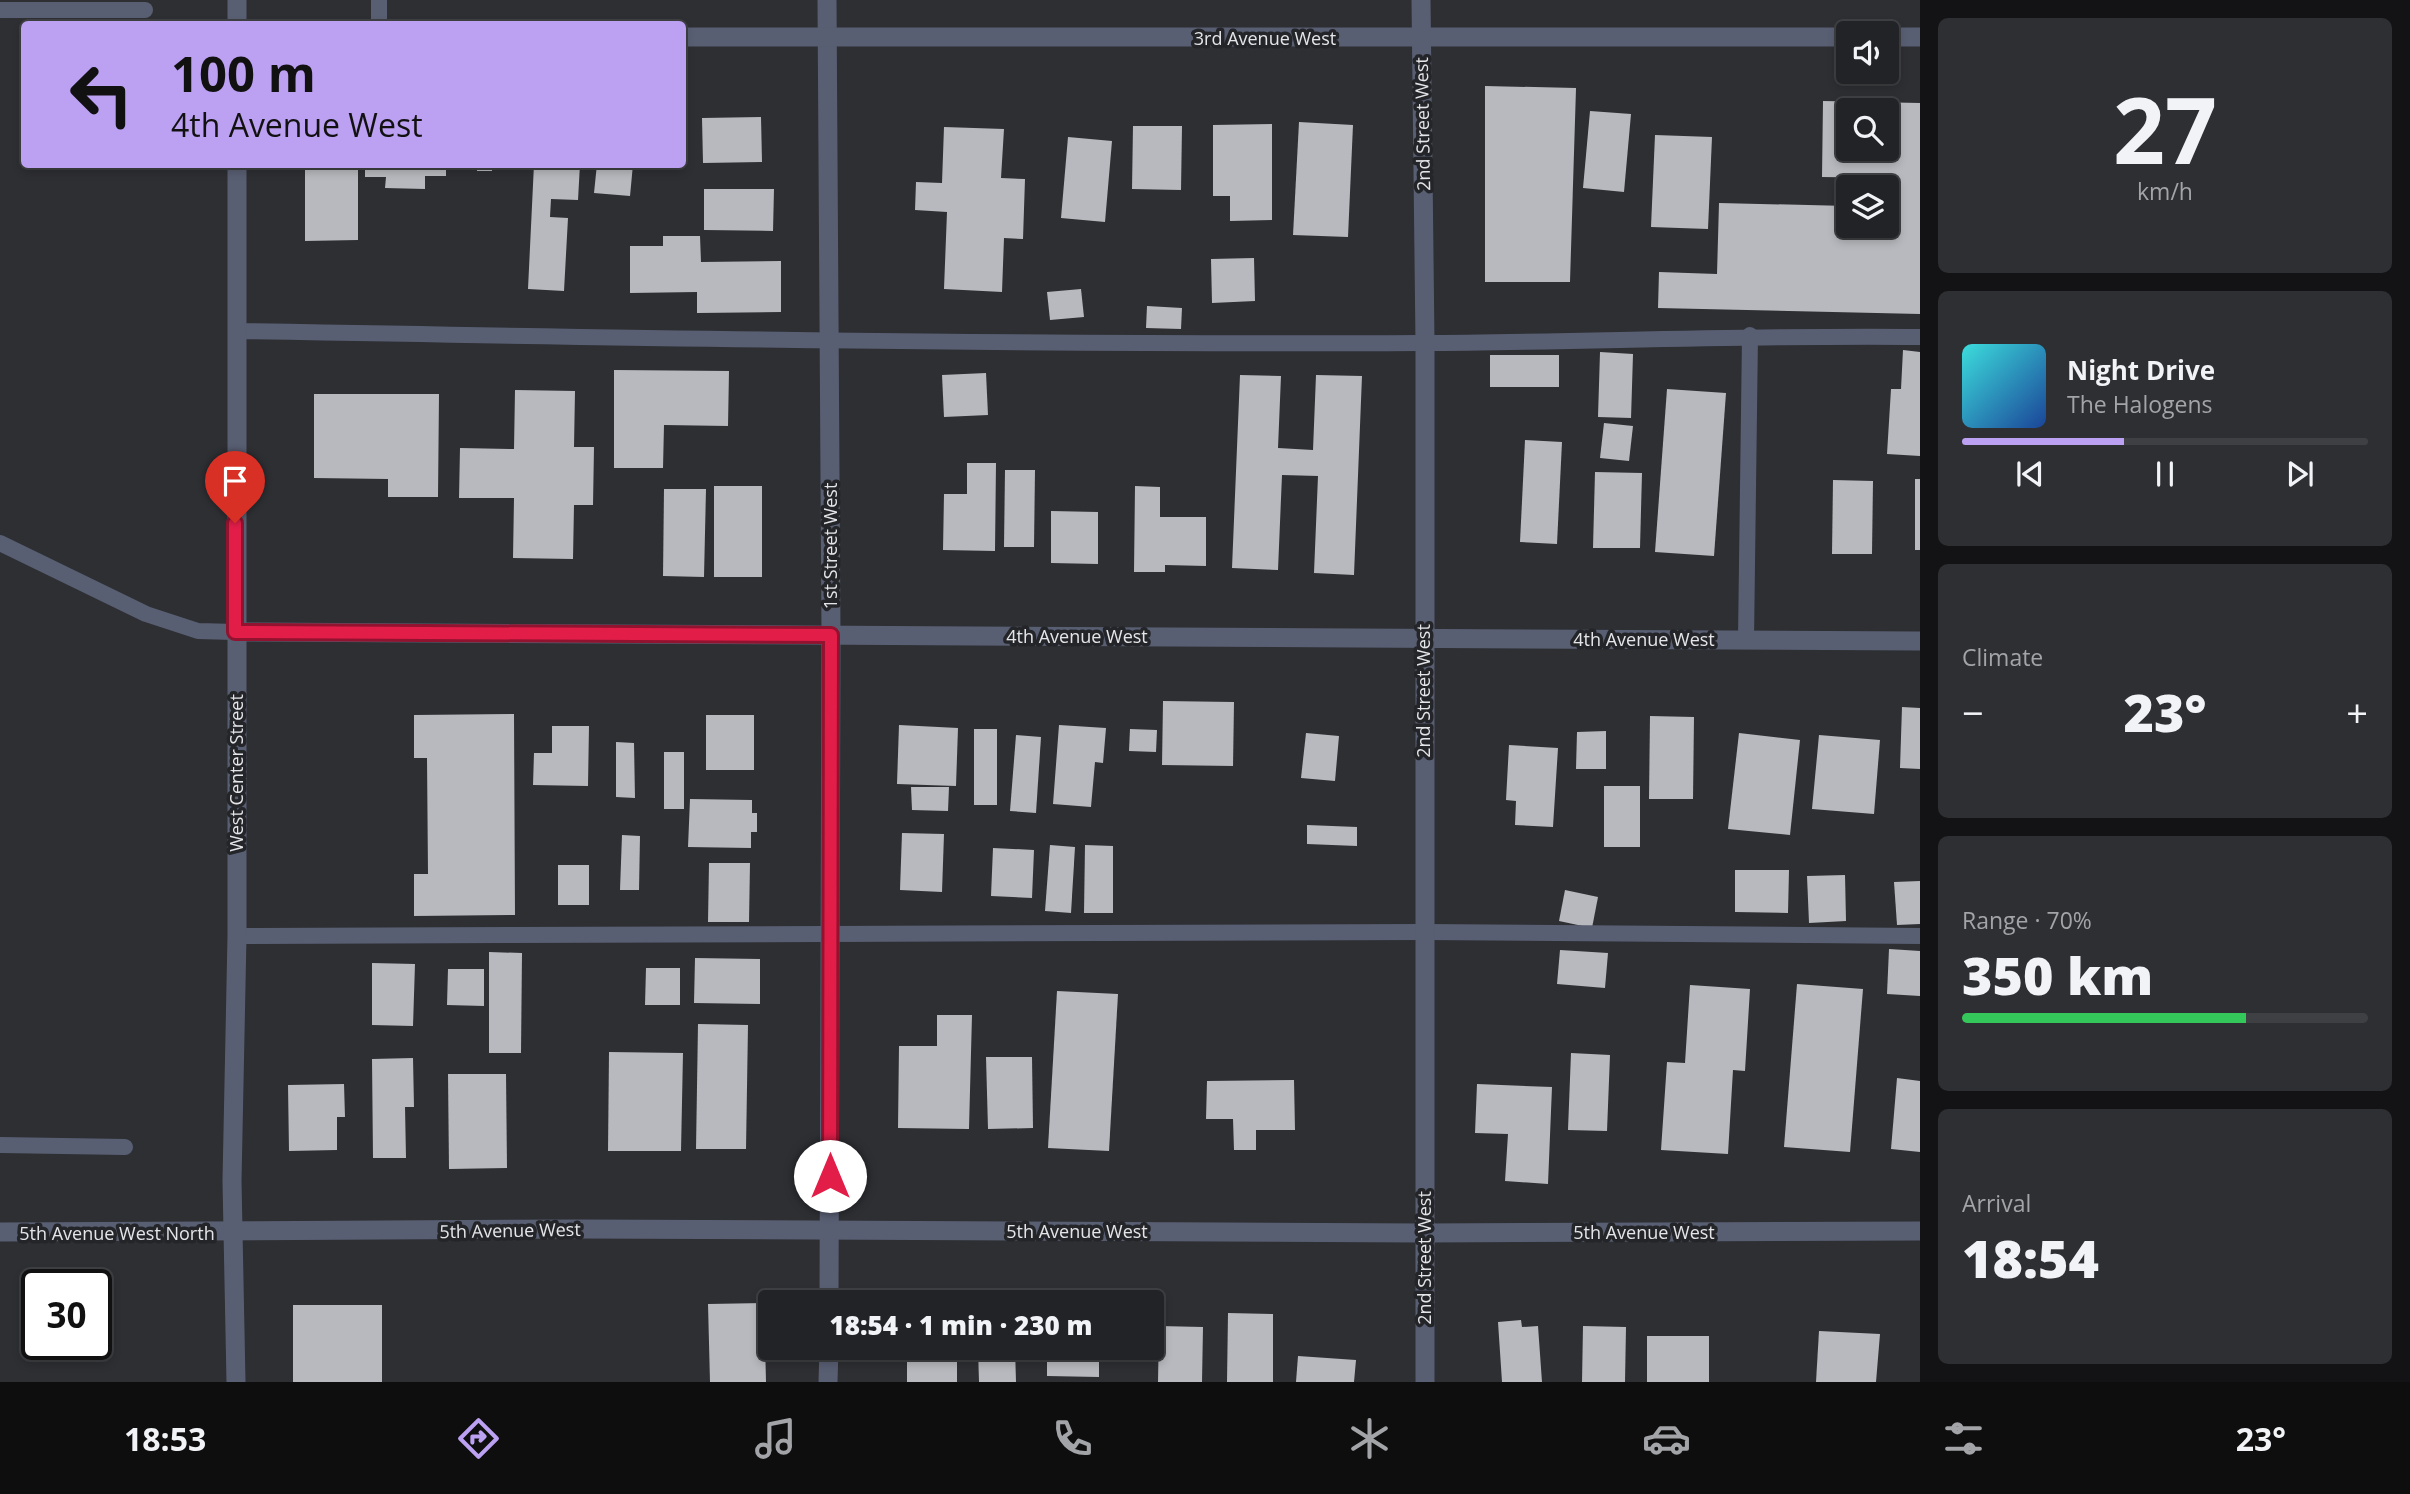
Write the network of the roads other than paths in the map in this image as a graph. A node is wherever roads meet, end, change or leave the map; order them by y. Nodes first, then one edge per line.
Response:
1 (237, 0) edge
2 (379, 0) edge
3 (827, 0) edge
4 (1421, 0) edge
5 (0, 10) edge
6 (145, 10) dead end
7 (237, 21) edge
8 (379, 21) edge
9 (686, 37) edge
10 (827, 37) junction
11 (1836, 37) edge
12 (1899, 37) edge
13 (1920, 37) edge
14 (1421, 38) junction
15 (237, 168) edge
16 (236, 331) junction
17 (1750, 335) junction
18 (1920, 337) edge
19 (829, 342) junction
20 (1425, 343) junction
21 (0, 543) edge
22 (235, 632) junction
23 (831, 635) junction
24 (1423, 638) junction
25 (1746, 640) junction
26 (1920, 641) edge
27 (1424, 932) junction
28 (237, 936) junction
29 (831, 936) junction
30 (1920, 936) edge
31 (0, 1145) edge
32 (125, 1147) dead end
33 (830, 1230) junction
34 (1920, 1231) edge
35 (0, 1232) edge
36 (233, 1233) junction
37 (1423, 1233) junction
38 (829, 1290) edge
39 (829, 1360) edge
40 (236, 1382) edge
41 (828, 1382) edge
42 (1425, 1382) edge

1 - 7 street
2 - 8 lane
3 - 10 street, 1st Street West
4 - 14 street, 2nd Street West
5 - 6 lane
9 - 10 street, 3rd Avenue West
10 - 14 street, 3rd Avenue West
10 - 19 street, 1st Street West
11 - 14 street, 3rd Avenue West
12 - 13 street
14 - 20 street, 2nd Street West
15 - 16 street, West Center Street
16 - 19 lane
16 - 22 street, West Center Street
17 - 18 lane
17 - 20 lane
17 - 25 lane
19 - 20 lane
19 - 23 street, 1st Street West
20 - 24 street, 2nd Street West
21 - 22 lane
22 - 23 street, 4th Avenue West
22 - 28 street, West Center Street
23 - 24 street, 4th Avenue West
23 - 29 street, 1st Street West
24 - 25 street, 4th Avenue West
24 - 27 street, 2nd Street West
25 - 26 street, 4th Avenue West
27 - 29 lane
27 - 30 lane
27 - 37 street, 2nd Street West
28 - 29 lane
28 - 36 street, West Center Street
29 - 33 street, 1st Street West
31 - 32 lane
33 - 36 street, 5th Avenue West
33 - 37 street, 5th Avenue West
33 - 38 street, 1st Street West
34 - 37 street, 5th Avenue West
35 - 36 street, 5th Avenue West North
36 - 40 street, West Center Street
37 - 42 street, 2nd Street West
39 - 41 street

